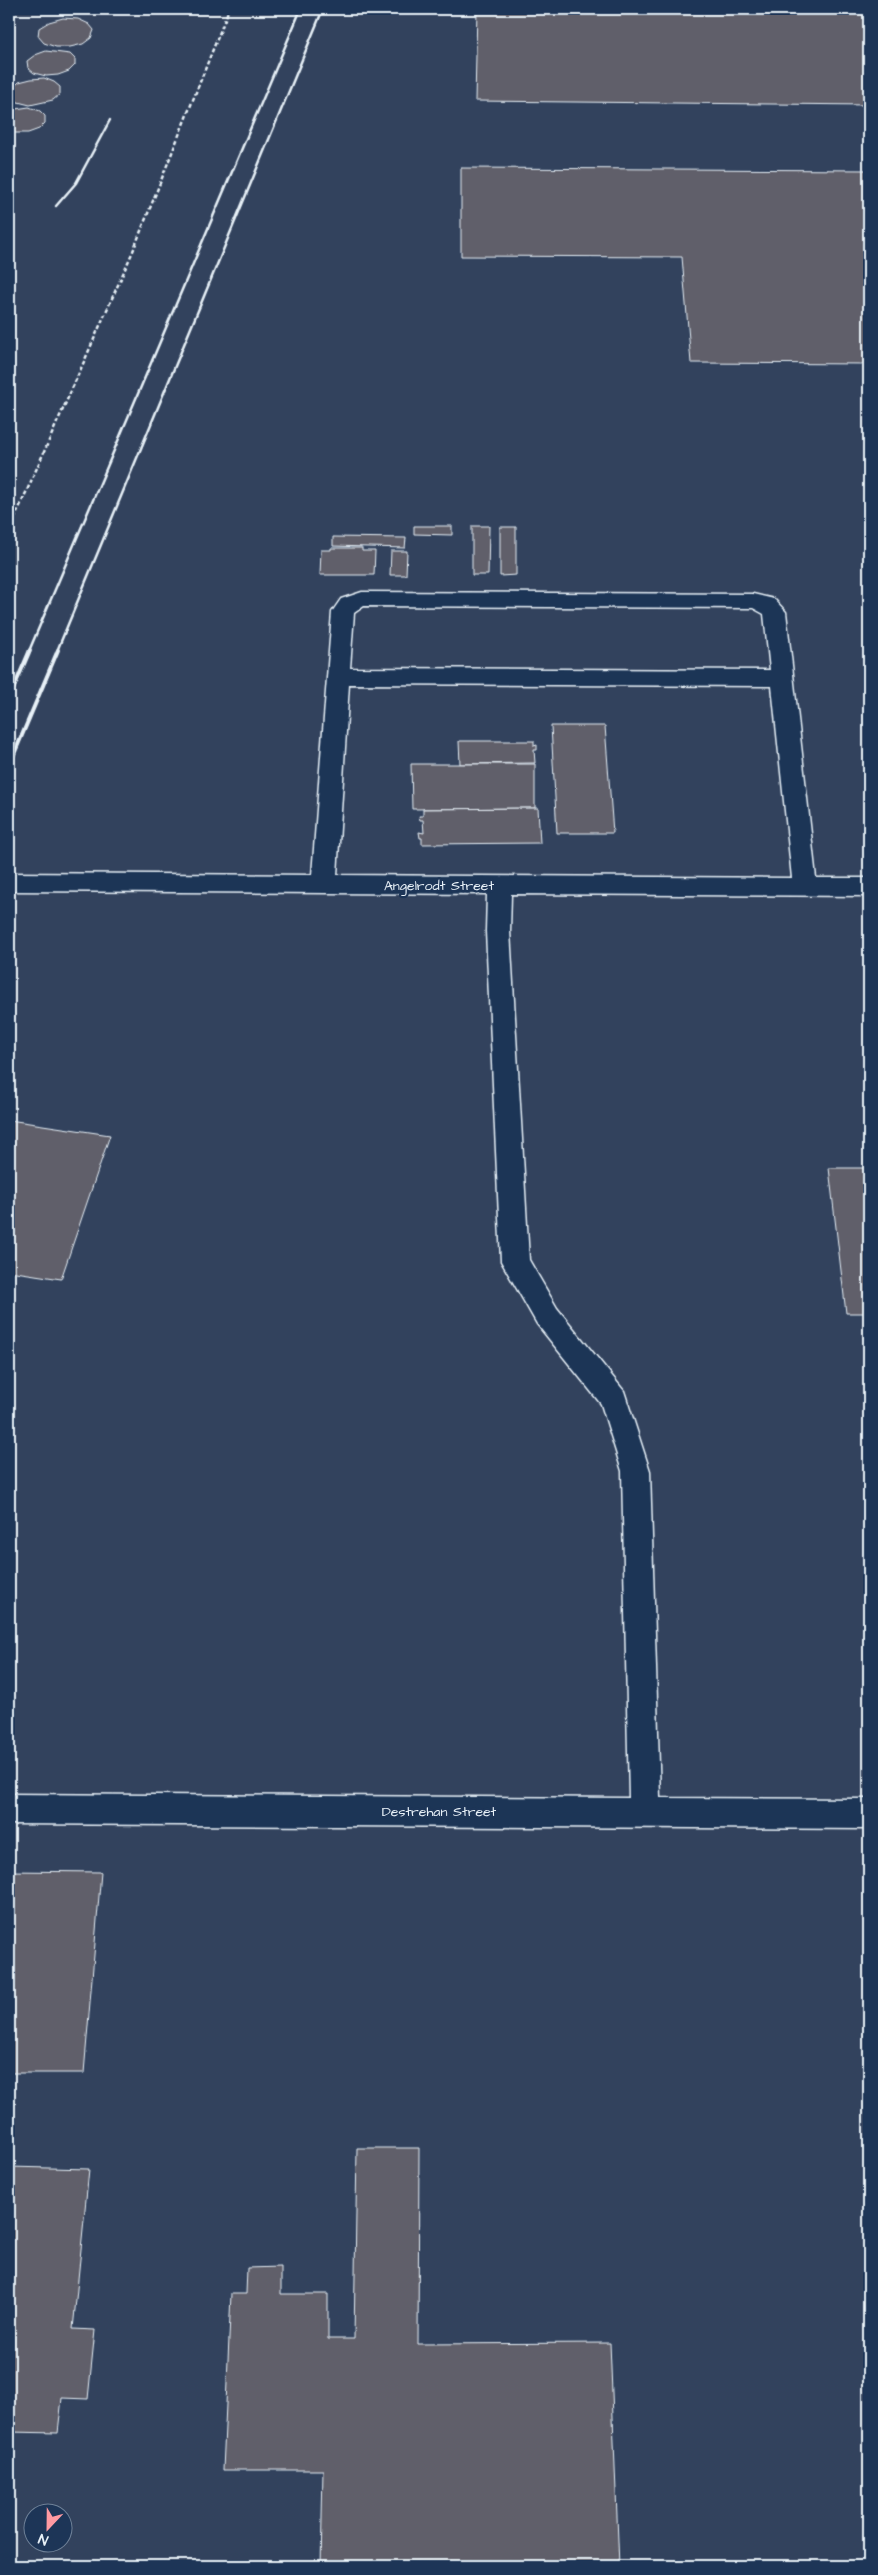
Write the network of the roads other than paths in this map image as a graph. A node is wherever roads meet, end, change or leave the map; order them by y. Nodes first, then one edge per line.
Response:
1 (340, 676) junction
2 (782, 678) junction
3 (9, 882) edge
4 (324, 884) junction
5 (499, 885) junction
6 (805, 887) junction
7 (869, 887) edge
8 (9, 1809) edge
9 (645, 1813) junction
10 (869, 1814) edge

1 - 2 street
1 - 2 street
1 - 4 street
2 - 6 street
3 - 4 street, Angelrodt Street
4 - 5 street, Angelrodt Street
5 - 6 street, Angelrodt Street
5 - 9 street
6 - 7 street, Angelrodt Street
8 - 9 street, Destrehan Street
9 - 10 street, Destrehan Street

